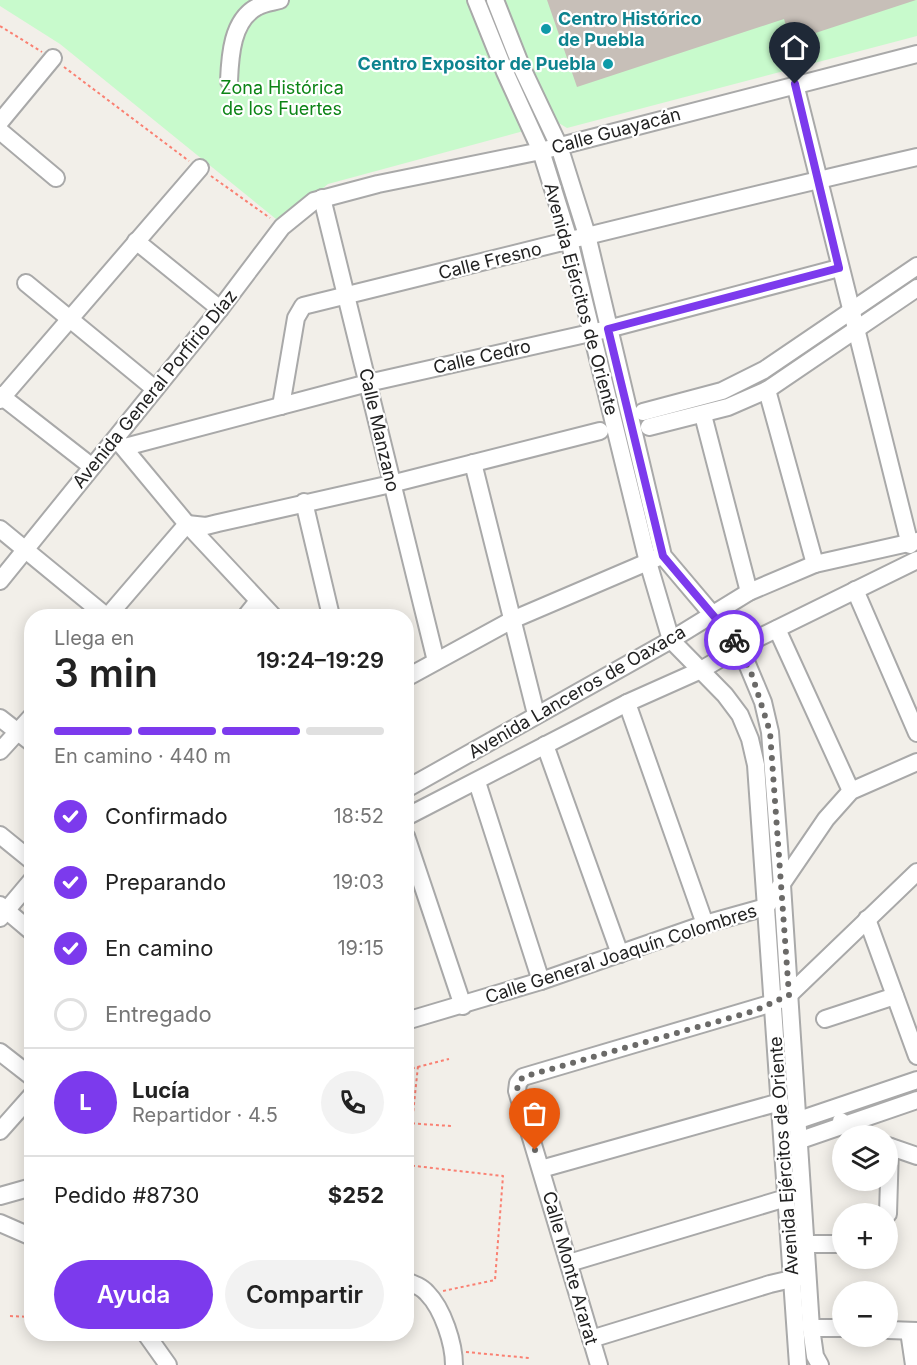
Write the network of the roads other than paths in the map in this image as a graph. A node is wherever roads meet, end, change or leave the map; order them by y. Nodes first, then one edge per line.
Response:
1 (280, 0) edge
2 (476, 0) edge
3 (495, 0) edge
4 (917, 54) edge
5 (53, 58) road end
6 (229, 81) dead end
7 (795, 84) junction
8 (0, 122) edge
9 (0, 130) edge
10 (559, 146) junction
11 (541, 151) junction
12 (917, 157) edge
13 (200, 168) road end
14 (56, 178) dead end
15 (818, 180) junction
16 (318, 200) junction
17 (587, 235) junction
18 (569, 240) junction
19 (136, 241) junction
20 (917, 266) edge
21 (839, 268) junction
22 (26, 284) dead end
23 (917, 288) edge
24 (346, 295) junction
25 (220, 309) junction
26 (850, 311) junction
27 (70, 321) junction
28 (855, 328) junction
29 (608, 329) junction
30 (591, 332) junction
31 (368, 383) junction
32 (155, 389) junction
33 (767, 390) junction
34 (722, 391) junction
35 (1, 397) edge
36 (627, 403) junction
37 (281, 406) junction
38 (728, 407) junction
39 (610, 408) junction
40 (703, 415) junction
41 (646, 420) junction
42 (600, 431) junction
43 (120, 443) junction
44 (629, 450) junction
45 (473, 463) junction
46 (91, 466) junction
47 (391, 484) junction
48 (304, 502) junction
49 (187, 524) junction
50 (0, 530) edge
51 (915, 549) edge
52 (25, 550) junction
53 (655, 559) junction
54 (815, 564) junction
55 (0, 581) edge
56 (855, 590) junction
57 (749, 592) junction
58 (258, 601) junction
59 (98, 609) edge
60 (113, 609) edge
61 (252, 609) edge
62 (266, 609) edge
63 (329, 609) edge
64 (711, 614) junction
65 (512, 620) junction
66 (777, 629) junction
67 (671, 640) junction
68 (740, 647) junction
69 (436, 661) junction
70 (701, 670) junction
71 (414, 673) edge
72 (627, 703) junction
73 (536, 714) junction
74 (0, 717) edge
75 (917, 733) edge
76 (24, 737) edge
77 (24, 739) edge
78 (545, 746) junction
79 (0, 751) edge
80 (917, 762) edge
81 (477, 782) junction
82 (414, 784) edge
83 (851, 791) junction
84 (414, 813) edge
85 (0, 835) edge
86 (24, 854) edge
87 (414, 860) edge
88 (917, 872) edge
89 (782, 885) junction
90 (24, 888) edge
91 (766, 907) junction
92 (2, 911) edge
93 (867, 919) junction
94 (705, 924) junction
95 (24, 927) edge
96 (620, 954) junction
97 (541, 981) junction
98 (789, 995) junction
99 (895, 996) junction
100 (773, 1004) junction
101 (463, 1006) junction
102 (414, 1019) edge
103 (825, 1019) dead end
104 (0, 1052) edge
105 (917, 1056) edge
106 (24, 1071) edge
107 (917, 1080) edge
108 (917, 1101) edge
109 (780, 1102) junction
110 (24, 1104) edge
111 (837, 1107) junction
112 (798, 1120) junction
113 (843, 1125) edge
114 (846, 1125) edge
115 (781, 1126) junction
116 (832, 1130) edge
117 (0, 1131) edge
118 (799, 1140) junction
119 (783, 1146) junction
120 (898, 1149) edge
121 (917, 1156) edge
122 (541, 1169) junction
123 (24, 1189) edge
124 (0, 1196) edge
125 (786, 1198) junction
126 (0, 1223) edge
127 (24, 1234) edge
128 (806, 1244) junction
129 (832, 1244) edge
130 (569, 1263) junction
131 (800, 1277) junction
132 (414, 1285) edge
133 (811, 1328) junction
134 (832, 1328) edge
135 (898, 1330) edge
136 (913, 1331) edge
137 (591, 1339) junction
138 (151, 1341) edge
139 (454, 1358) edge
140 (818, 1360) edge
141 (796, 1364) edge
142 (168, 1365) edge
143 (599, 1365) edge
144 (914, 1365) edge

1 - 6 street
2 - 11 street, Avenida Ejércitos de Oriente
3 - 10 street, Avenida Ejércitos de Oriente
4 - 7 street, Calle Guayacán
5 - 8 street
7 - 10 street, Calle Guayacán
7 - 15 street
9 - 14 street
10 - 11 street, Calle Guayacán
10 - 17 street, Avenida Ejércitos de Oriente
11 - 16 street, Calle Guayacán
11 - 18 street, Avenida Ejércitos de Oriente
12 - 15 street, Calle Fresno
13 - 19 street
15 - 17 street, Calle Fresno
15 - 21 street
16 - 24 street, Calle Manzano
16 - 25 street, Avenida General Porfirio Díaz
17 - 18 street, Calle Fresno
17 - 29 street, Avenida Ejércitos de Oriente
18 - 24 street, Calle Fresno
18 - 30 street, Avenida Ejércitos de Oriente
19 - 25 street
19 - 27 street
20 - 26 street
21 - 26 street
21 - 29 street, Calle Cedro
22 - 27 street
23 - 28 street
24 - 31 street, Calle Manzano
24 - 37 street, Calle Fresno
25 - 32 street, Avenida General Porfirio Díaz
26 - 28 street
26 - 34 street
27 - 32 street
27 - 35 street
28 - 33 street
28 - 51 street
29 - 30 street, Calle Cedro
29 - 36 street, Avenida Ejércitos de Oriente
30 - 31 street, Calle Cedro
30 - 39 street, Avenida Ejércitos de Oriente
31 - 37 street, Calle Cedro
31 - 47 street, Calle Manzano
32 - 43 street, Avenida General Porfirio Díaz
33 - 38 street
33 - 54 street
34 - 38 street
34 - 41 street
35 - 46 street
36 - 39 street
36 - 41 street
36 - 44 street, Avenida Ejércitos de Oriente
37 - 43 street, Calle Cedro
38 - 40 street
39 - 42 street
39 - 44 street, Avenida Ejércitos de Oriente
40 - 41 street
40 - 57 street
41 - 44 street
42 - 44 street
42 - 45 street
43 - 46 street, Avenida General Porfirio Díaz
43 - 49 street
44 - 53 street, Avenida Ejércitos de Oriente
45 - 47 street
45 - 65 street
46 - 52 street, Avenida General Porfirio Díaz
47 - 48 street
47 - 69 street, Calle Manzano
48 - 49 street
48 - 63 street
49 - 58 street
49 - 60 street
50 - 52 street
51 - 54 street, Avenida Lanceros de Oaxaca
51 - 56 street, Avenida Lanceros de Oaxaca
52 - 55 street, Avenida General Porfirio Díaz
52 - 59 street
53 - 64 street, Avenida Ejércitos de Oriente
53 - 65 street
53 - 67 street, Avenida Ejércitos de Oriente
54 - 57 street, Avenida Lanceros de Oaxaca
56 - 66 street, Avenida Lanceros de Oaxaca
56 - 75 street
57 - 64 street, Avenida Lanceros de Oaxaca
58 - 61 street
58 - 62 street
64 - 67 street, Avenida Lanceros de Oaxaca
64 - 68 street, Avenida Ejércitos de Oriente
65 - 69 street
65 - 73 street
66 - 68 street, Avenida Lanceros de Oaxaca
66 - 83 street
67 - 70 street, Avenida Ejércitos de Oriente
67 - 73 street, Avenida Lanceros de Oaxaca
68 - 70 street, Avenida Lanceros de Oaxaca
68 - 89 street, Avenida Ejércitos de Oriente
69 - 71 street
70 - 72 street, Avenida Lanceros de Oaxaca
70 - 91 street, Avenida Ejércitos de Oriente
72 - 78 street, Avenida Lanceros de Oaxaca
72 - 94 street
73 - 82 street, Avenida Lanceros de Oaxaca
74 - 76 street
77 - 79 street
78 - 81 street, Avenida Lanceros de Oaxaca
78 - 96 street
80 - 83 street, Calle General Joaquín Colombres
81 - 84 street, Avenida Lanceros de Oaxaca
81 - 97 street
83 - 89 street, Calle General Joaquín Colombres
85 - 86 street
87 - 101 street
88 - 93 street
89 - 91 street, Calle General Joaquín Colombres
89 - 98 street, Avenida Ejércitos de Oriente
90 - 92 street
91 - 94 street, Calle General Joaquín Colombres
91 - 100 street, Avenida Ejércitos de Oriente
92 - 95 street
93 - 98 street
93 - 99 street
94 - 96 street, Calle General Joaquín Colombres
96 - 97 street, Calle General Joaquín Colombres
97 - 101 street, Calle General Joaquín Colombres
98 - 100 street
98 - 112 street, Avenida Ejércitos de Oriente
99 - 103 street
99 - 105 street
100 - 109 street, Avenida Ejércitos de Oriente
100 - 122 street, Calle Monte Ararat
101 - 102 street, Calle General Joaquín Colombres
104 - 106 street
107 - 111 street
108 - 114 street
109 - 115 street, Avenida Ejércitos de Oriente
109 - 122 street
110 - 117 street
111 - 112 street
111 - 113 street
112 - 115 street
112 - 118 street, Avenida Ejércitos de Oriente
115 - 119 street, Avenida Ejércitos de Oriente
116 - 118 street
118 - 119 street
118 - 128 street, Avenida Ejércitos de Oriente
119 - 125 street, Avenida Ejércitos de Oriente
120 - 121 street
122 - 130 street, Calle Monte Ararat
123 - 124 street
125 - 130 street
125 - 131 street, Avenida Ejércitos de Oriente
126 - 127 street
128 - 129 street
128 - 131 street, Avenida Ejércitos de Oriente
130 - 137 street, Calle Monte Ararat
131 - 133 street, Avenida Ejércitos de Oriente
131 - 137 street
131 - 141 street, Avenida Ejércitos de Oriente
132 - 139 street
133 - 134 street
133 - 140 street, Avenida Ejércitos de Oriente
135 - 136 street
136 - 144 street
137 - 143 street, Calle Monte Ararat
138 - 142 street
140 - 141 street

